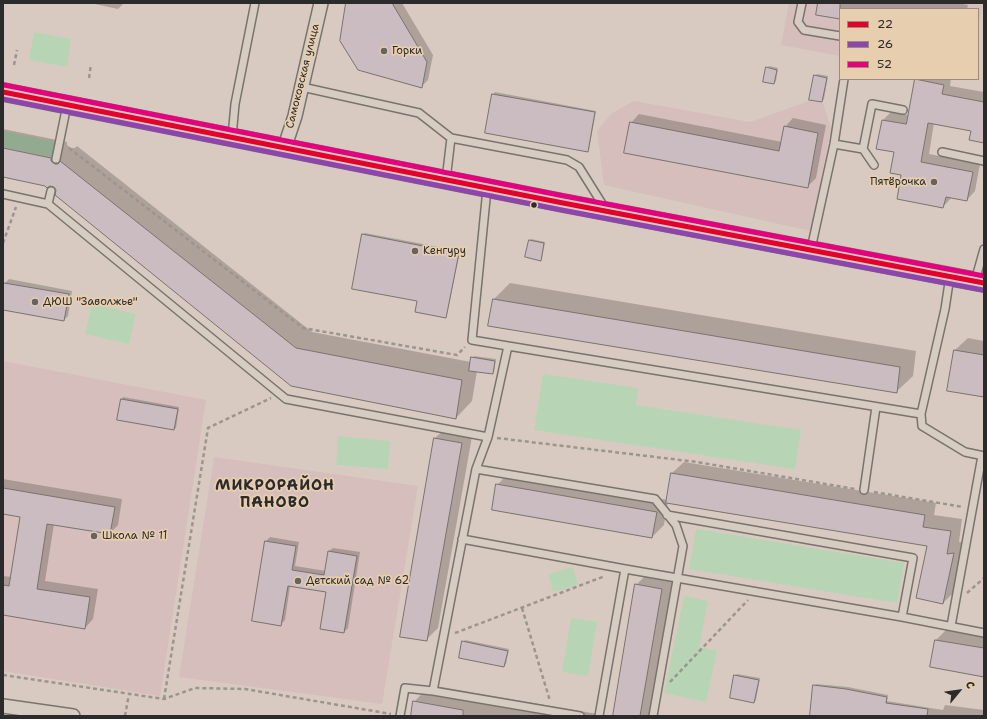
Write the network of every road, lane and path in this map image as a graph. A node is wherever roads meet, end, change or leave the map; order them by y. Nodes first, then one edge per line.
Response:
1 (255, 3) edge
2 (321, 3) edge
3 (802, 3) edge
4 (839, 36) edge
5 (17, 50) dead end
6 (14, 64) dead end
7 (91, 64) dead end
8 (89, 78) dead end
9 (844, 80) edge
10 (302, 86) junction
11 (3, 92) edge
12 (67, 105) junction
13 (903, 110) dead end
14 (232, 137) junction
15 (451, 138) junction
16 (59, 140) junction
17 (834, 144) junction
18 (284, 149) junction
19 (863, 149) junction
20 (942, 152) dead end
21 (56, 159) dead end
22 (984, 160) edge
23 (874, 165) dead end
24 (446, 180) junction
25 (487, 188) junction
26 (51, 191) dead end
27 (3, 194) edge
28 (19, 198) junction
29 (48, 204) junction
30 (607, 212) junction
31 (3, 243) edge
32 (811, 249) junction
33 (984, 249) edge
34 (950, 276) junction
35 (979, 282) edge
36 (472, 340) junction
37 (508, 346) junction
38 (280, 394) junction
39 (876, 407) junction
40 (921, 414) junction
41 (488, 437) junction
42 (983, 456) edge
43 (476, 469) junction
44 (864, 490) junction
45 (972, 508) junction
46 (668, 515) junction
47 (462, 539) junction
48 (625, 569) junction
49 (677, 578) junction
50 (756, 591) junction
51 (522, 608) junction
52 (902, 617) junction
53 (951, 626) junction
54 (984, 633) edge
55 (443, 638) junction
56 (3, 675) edge
57 (433, 691) junction
58 (129, 694) junction
59 (656, 696) junction
60 (164, 699) junction
61 (3, 706) edge
62 (553, 711) junction
63 (16, 712) edge
64 (73, 716) edge
65 (125, 716) edge
66 (400, 716) edge
67 (580, 716) edge
68 (599, 716) edge
69 (653, 716) edge

1 - 14 lane
2 - 10 street, Самоковская улица
3 - 4 lane
5 - 6 path
7 - 8 path
9 - 17 lane
10 - 15 lane
10 - 18 street, Самоковская улица
11 - 12 street
12 - 14 street
12 - 16 lane
13 - 19 lane
14 - 18 street
15 - 24 lane
15 - 30 lane
16 - 21 lane
16 - 36 path
17 - 19 lane
17 - 32 lane
18 - 24 street
19 - 23 lane
20 - 22 lane
24 - 25 street
25 - 30 street
25 - 36 lane
26 - 29 lane
27 - 28 lane
28 - 29 lane
28 - 31 path
29 - 38 lane
30 - 32 street
32 - 34 street
33 - 35 lane
34 - 35 street
34 - 40 lane
36 - 37 lane
37 - 39 lane
37 - 41 lane
38 - 41 lane
38 - 60 path
39 - 40 lane
39 - 44 lane
40 - 42 lane
41 - 43 lane
41 - 44 path
42 - 45 lane
43 - 46 lane
43 - 47 lane
44 - 45 path
45 - 53 lane
46 - 49 lane
46 - 52 lane
47 - 48 lane
47 - 55 lane
48 - 49 lane
48 - 51 path
48 - 68 lane
49 - 50 lane
49 - 59 lane
50 - 52 lane
50 - 59 path
51 - 55 path
51 - 62 path
52 - 53 lane
53 - 54 lane
55 - 57 lane
56 - 58 path
57 - 62 lane
57 - 66 lane
58 - 60 path
58 - 65 path
59 - 69 lane
60 - 66 path
61 - 63 street
62 - 67 lane
63 - 64 street

